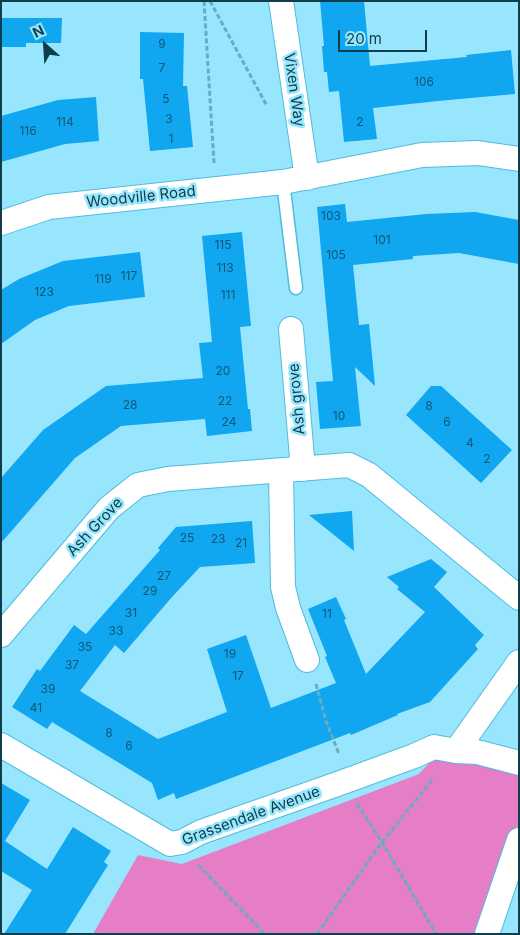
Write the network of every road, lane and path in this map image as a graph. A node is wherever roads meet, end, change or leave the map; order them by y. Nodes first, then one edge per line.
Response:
1 (204, 1) edge
2 (210, 1) edge
3 (281, 1) edge
4 (270, 111) dead end
5 (519, 159) edge
6 (307, 178) junction
7 (283, 182) junction
8 (215, 189) junction
9 (1, 223) edge
10 (296, 288) dead end
11 (291, 329) dead end
12 (292, 470) junction
13 (519, 598) edge
14 (1, 636) edge
15 (519, 662) edge
16 (311, 669) joint
17 (1, 745) edge
18 (456, 751) junction
19 (340, 756) dead end
20 (519, 763) edge
21 (343, 782) junction
22 (519, 840) edge
23 (182, 842) junction
24 (382, 842) junction
25 (265, 934) edge
26 (317, 934) edge
27 (436, 934) edge
28 (487, 934) edge

1 - 8 path
2 - 4 path
3 - 6 street, Vixen Way
5 - 6 street, Woodville Road
6 - 7 street, Woodville Road
7 - 8 street, Woodville Road
7 - 10 lane
8 - 9 street, Woodville Road
11 - 12 street, Ash grove
12 - 13 street, Ash Grove
12 - 14 street, Ash Grove
12 - 16 street
15 - 18 street
16 - 19 path
17 - 23 street, Grassendale Avenue
18 - 20 street, Grassendale Avenue
18 - 21 street, Grassendale Avenue
18 - 24 path
21 - 23 street, Grassendale Avenue
21 - 24 path
22 - 28 street
23 - 25 path
24 - 26 path
24 - 27 path

